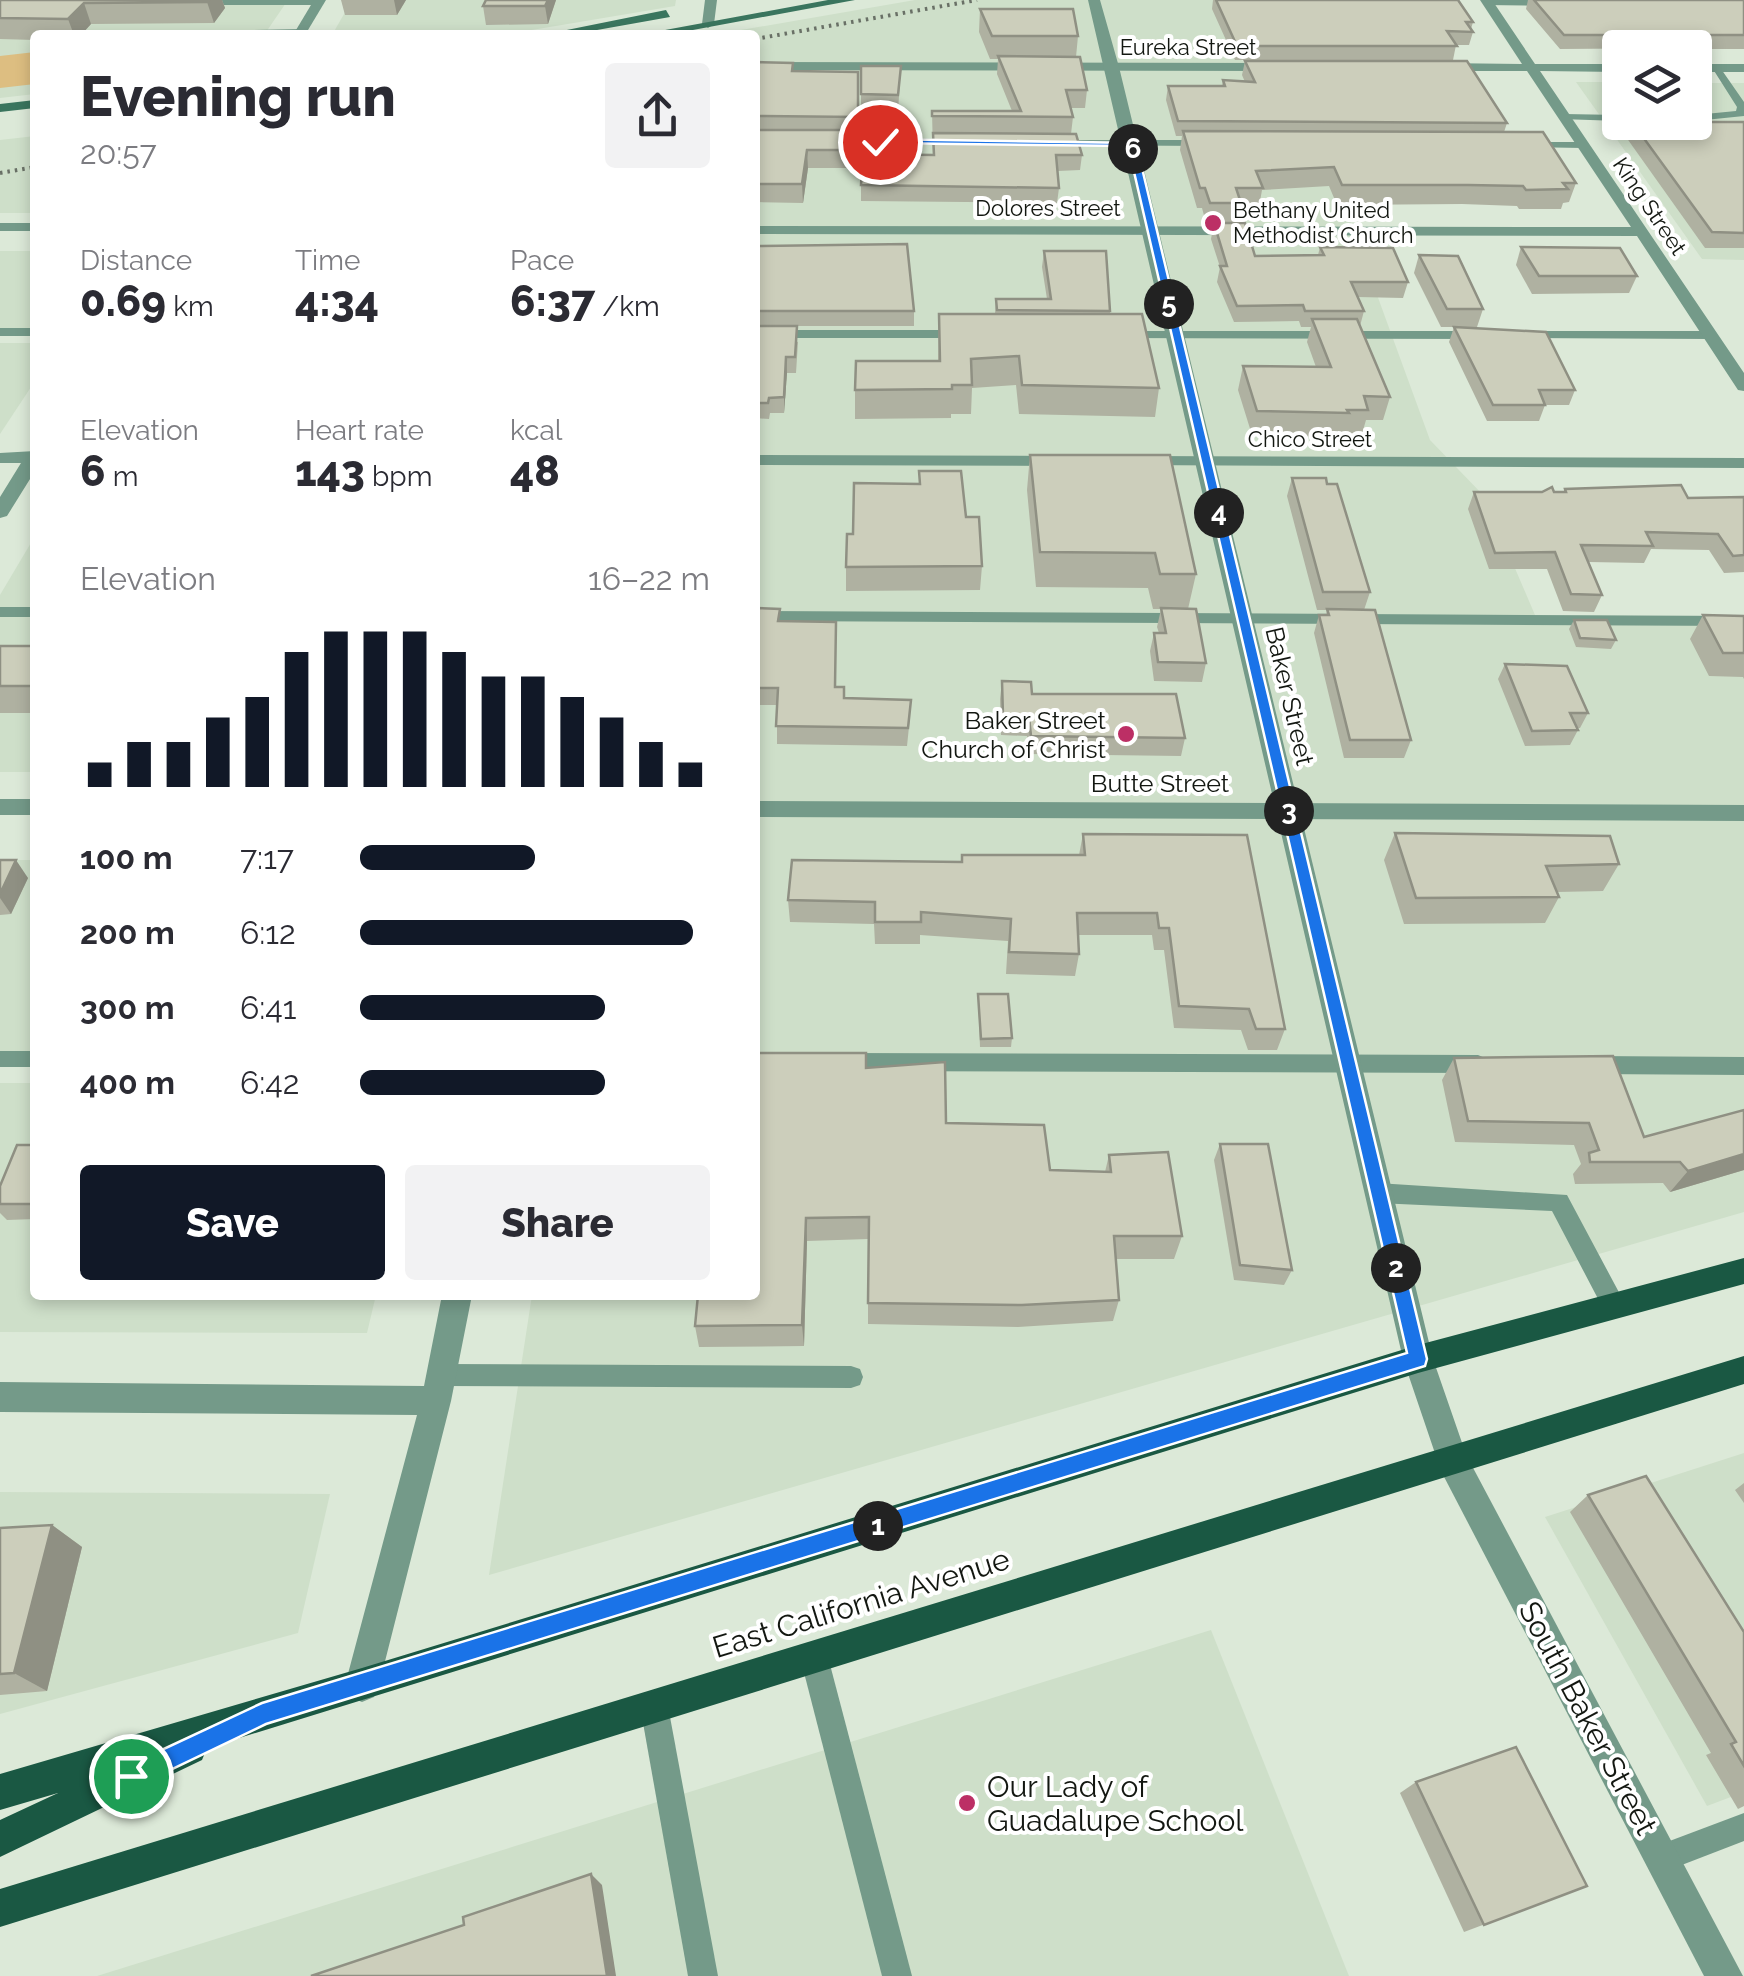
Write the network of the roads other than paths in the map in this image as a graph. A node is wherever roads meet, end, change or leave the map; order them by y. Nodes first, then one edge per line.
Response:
1 (849, 0) edge
2 (1095, 0) edge
3 (319, 1) edge
4 (1487, 1) edge
5 (179, 2) edge
6 (711, 3) edge
7 (730, 3) dead end
8 (1566, 3) edge
9 (251, 8) dead end
10 (693, 10) dead end
11 (675, 13) dead end
12 (708, 24) junction
13 (236, 30) edge
14 (302, 30) edge
15 (577, 30) edge
16 (673, 30) edge
17 (760, 66) edge
18 (1113, 66) junction
19 (1292, 67) edge
20 (1432, 67) edge
21 (1531, 68) junction
22 (1602, 68) edge
23 (1712, 68) edge
24 (1716, 68) junction
25 (1744, 68) edge
26 (30, 105) edge
27 (0, 108) edge
28 (1712, 117) edge
29 (1564, 118) junction
30 (1602, 118) edge
31 (814, 141) edge
32 (973, 142) edge
33 (1032, 142) edge
34 (1132, 143) junction
35 (1230, 144) edge
36 (1504, 145) edge
37 (1583, 145) junction
38 (0, 227) edge
39 (30, 228) edge
40 (760, 230) edge
41 (1152, 231) junction
42 (1641, 232) junction
43 (0, 332) edge
44 (30, 332) edge
45 (760, 334) edge
46 (985, 334) edge
47 (1100, 335) edge
48 (1177, 335) junction
49 (1492, 335) edge
50 (1512, 335) edge
51 (1710, 335) junction
52 (1744, 386) edge
53 (0, 458) edge
54 (30, 458) edge
55 (760, 460) edge
56 (1089, 461) edge
57 (1128, 461) edge
58 (1207, 462) junction
59 (1744, 463) edge
60 (30, 466) edge
61 (0, 512) edge
62 (0, 612) edge
63 (30, 612) edge
64 (760, 616) edge
65 (1244, 620) junction
66 (1744, 621) edge
67 (0, 807) edge
68 (30, 807) edge
69 (760, 810) edge
70 (1289, 811) junction
71 (1744, 813) edge
72 (0, 1059) edge
73 (30, 1059) edge
74 (814, 1062) edge
75 (1348, 1062) junction
76 (1506, 1064) edge
77 (1566, 1064) edge
78 (1744, 1066) edge
79 (1377, 1193) junction
80 (1744, 1271) edge
81 (456, 1300) edge
82 (1614, 1306) junction
83 (1418, 1359) junction
84 (1744, 1370) edge
85 (852, 1377) dead end
86 (438, 1388) junction
87 (0, 1397) edge
88 (1452, 1460) junction
89 (814, 1657) junction
90 (362, 1685) junction
91 (654, 1706) junction
92 (262, 1714) junction
93 (0, 1792) edge
94 (1744, 1827) edge
95 (0, 1839) edge
96 (1661, 1858) junction
97 (0, 1908) edge
98 (703, 1976) edge
99 (897, 1976) edge
100 (1724, 1976) edge

1 - 12 main road
2 - 18 street, Baker Street
3 - 5 lane
3 - 14 street
4 - 8 lane
4 - 21 street, King Street
6 - 7 main road
6 - 10 main road
6 - 12 street
9 - 13 lane
11 - 15 main road
12 - 16 main road
17 - 18 street, Eureka Street
18 - 19 street, Eureka Street
18 - 34 street, Baker Street
20 - 21 street
21 - 22 street
21 - 29 street, King Street
23 - 24 street
24 - 25 street
24 - 28 lane
26 - 27 main road
29 - 30 lane
29 - 37 street, King Street
31 - 32 lane
33 - 34 lane
34 - 35 lane
34 - 41 street, Baker Street
36 - 37 lane
37 - 42 street, King Street
38 - 39 street
40 - 41 street, Dolores Street
41 - 42 street, Dolores Street
41 - 48 street, Baker Street
42 - 51 street, King Street
43 - 44 lane
45 - 46 lane
47 - 48 lane
48 - 49 lane
48 - 58 street, Baker Street
50 - 51 lane
51 - 52 street, King Street
53 - 54 street
55 - 56 street
57 - 58 street, Chico Street
58 - 59 street, Chico Street
58 - 65 street, Baker Street
60 - 61 street
62 - 63 lane
64 - 65 lane
65 - 66 lane
65 - 70 street, Baker Street
67 - 68 street
69 - 70 street, Butte Street
70 - 71 street, Butte Street
70 - 75 street, Baker Street
72 - 73 lane
74 - 75 lane
75 - 76 lane
75 - 79 street, Baker Street
77 - 78 lane
79 - 82 lane
79 - 83 street, Baker Street
80 - 82 main road
81 - 86 street
82 - 83 main road
83 - 88 street, Baker Street
83 - 90 main road
84 - 88 main road, East California Avenue
85 - 86 lane
86 - 87 street
86 - 90 street
88 - 89 main road, East California Avenue
88 - 96 street, South Baker Street
89 - 91 main road, East California Avenue
89 - 99 lane
90 - 92 main road
91 - 97 main road, East California Avenue
91 - 98 lane
92 - 93 main road
92 - 95 main road
94 - 96 lane
96 - 100 street, South Baker Street

